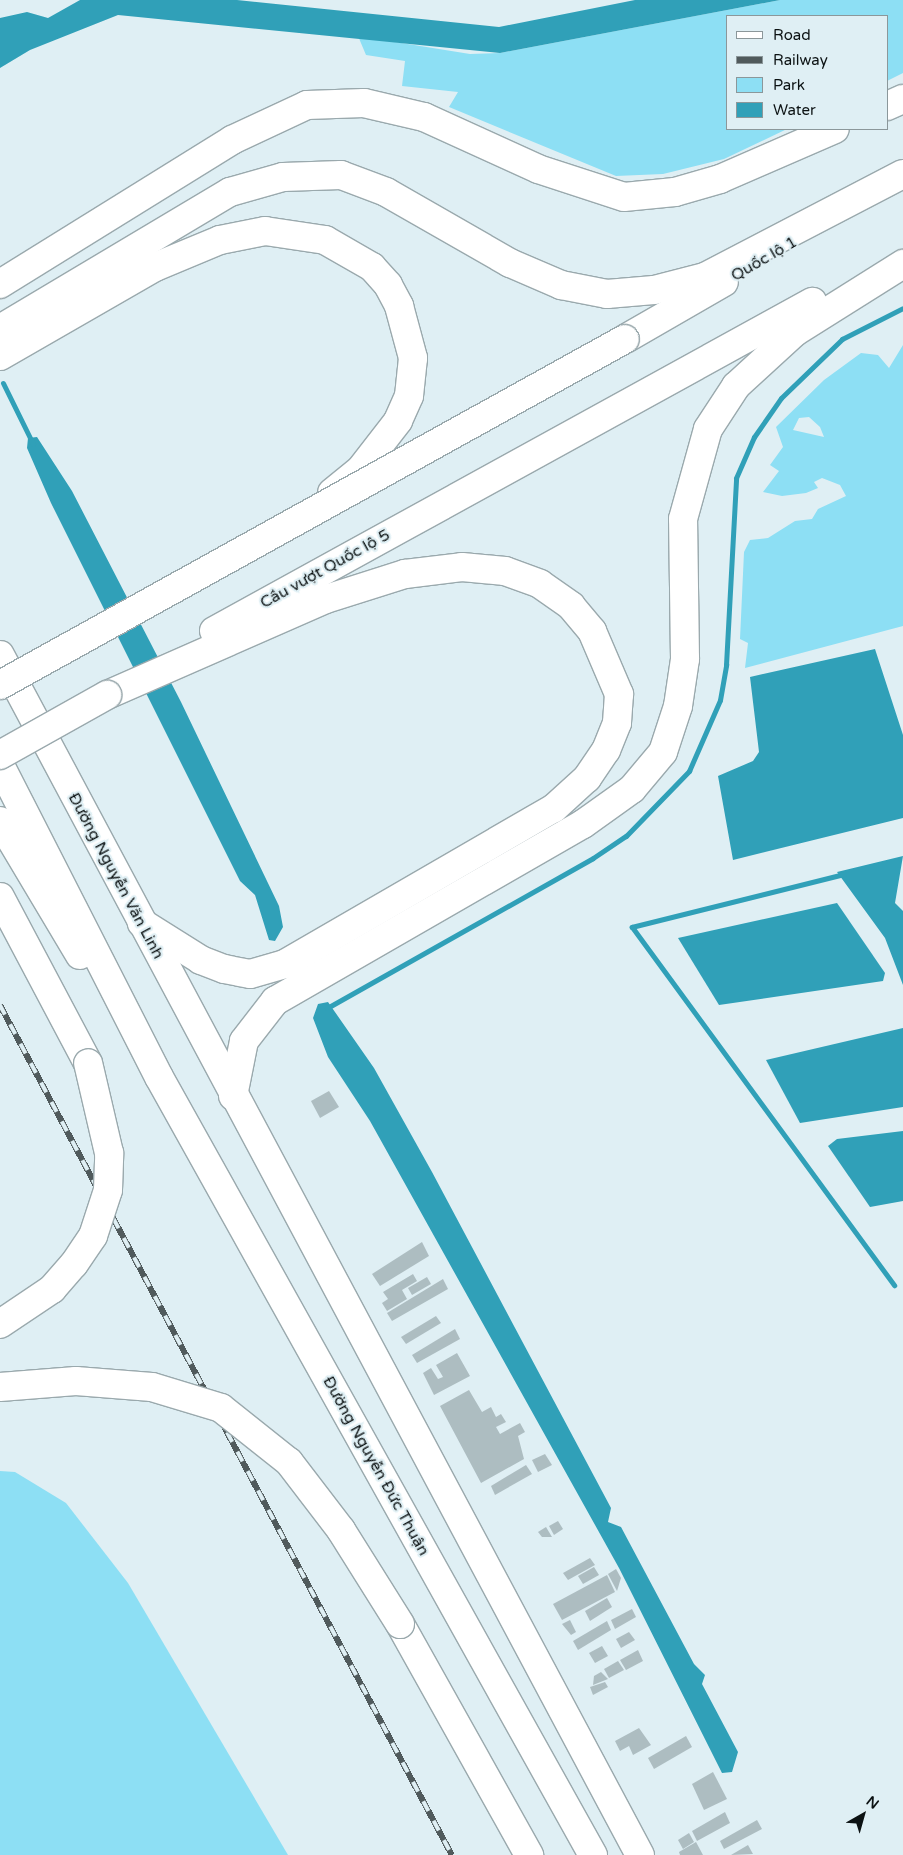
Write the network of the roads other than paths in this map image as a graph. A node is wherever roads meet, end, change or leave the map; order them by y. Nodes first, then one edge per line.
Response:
1 (903, 98) edge
2 (888, 106) edge
3 (833, 130) edge
4 (903, 174) edge
5 (903, 179) edge
6 (903, 253) edge
7 (903, 264) edge
8 (0, 284) edge
9 (2, 323) edge
10 (0, 356) edge
11 (183, 584) junction
12 (0, 656) edge
13 (0, 685) edge
14 (107, 694) junction
15 (0, 755) edge
16 (0, 765) edge
17 (0, 821) edge
18 (0, 897) edge
19 (141, 922) junction
20 (159, 1078) junction
21 (233, 1096) junction
22 (0, 1324) edge
23 (0, 1387) edge
24 (529, 1855) edge
25 (593, 1855) edge
26 (640, 1855) edge

1 - 2 main road
3 - 8 main road
4 - 9 main road
5 - 11 main road, Quốc lộ 1, bridge
6 - 14 main road, Cầu vượt Quốc lộ 5
7 - 21 main road
10 - 11 main road, bridge
11 - 13 main road, bridge
12 - 19 main road, Đường Nguyễn Văn Linh
14 - 15 main road, Cầu vượt Quốc lộ 5, bridge
14 - 19 main road
16 - 20 main road
17 - 20 main road
18 - 22 main road, bridge
19 - 21 main road, Đường Nguyễn Văn Linh
20 - 25 main road, Đường Nguyễn Đức Thuận
21 - 26 main road
23 - 24 main road, bridge

